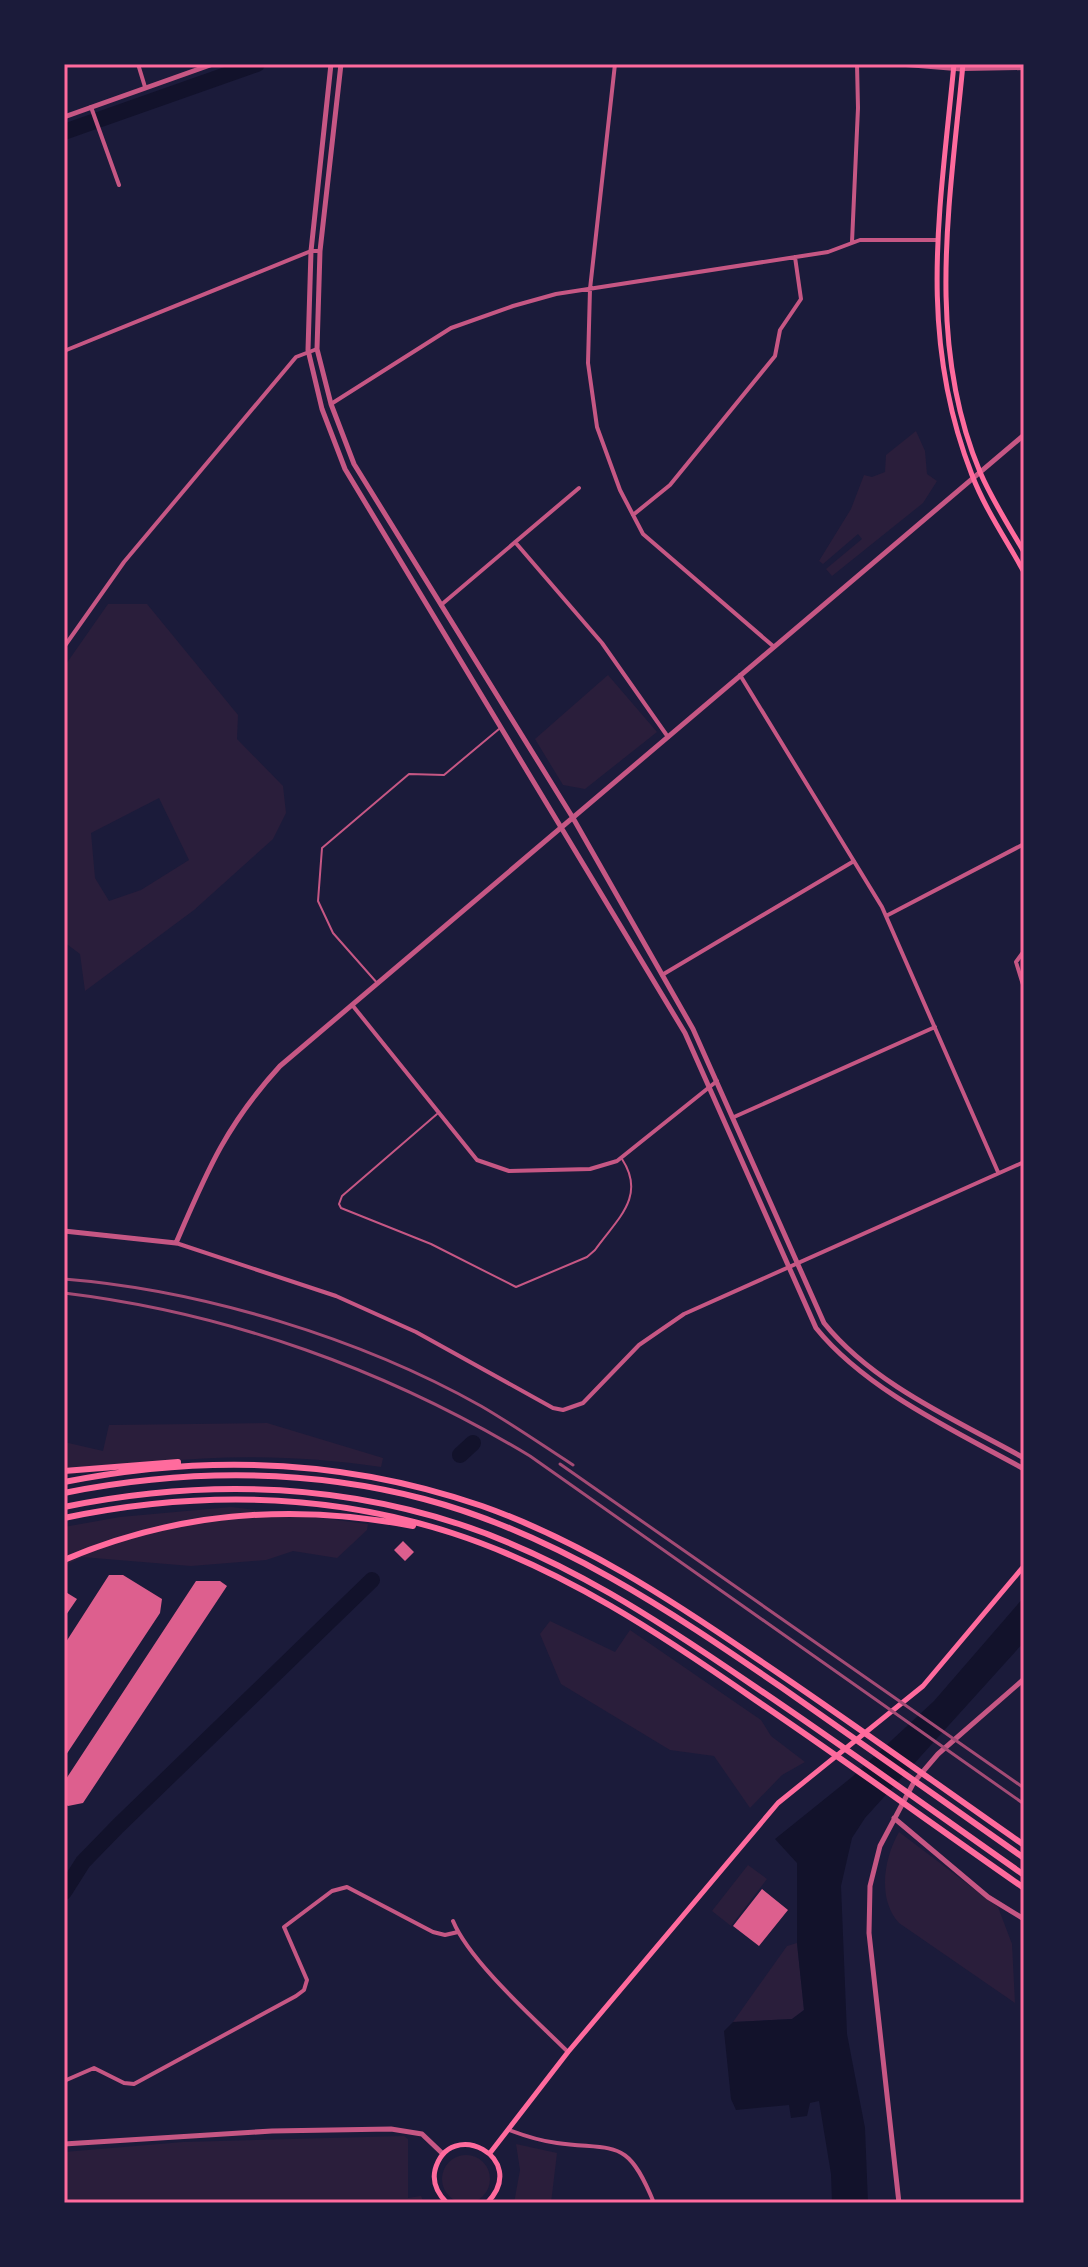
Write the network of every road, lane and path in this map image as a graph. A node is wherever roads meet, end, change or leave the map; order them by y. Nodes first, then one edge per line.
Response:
1 (138, 64) edge
2 (213, 64) edge
3 (331, 64) edge
4 (341, 64) edge
5 (615, 64) edge
6 (857, 64) edge
7 (900, 64) edge
8 (954, 66) edge
9 (963, 66) edge
10 (1024, 68) edge
11 (145, 87) junction
12 (92, 111) junction
13 (64, 117) edge
14 (119, 185) dead end
15 (937, 240) junction
16 (852, 242) junction
17 (311, 251) junction
18 (320, 251) junction
19 (795, 257) junction
20 (590, 289) junction
21 (317, 349) junction
22 (308, 350) junction
23 (64, 351) edge
24 (331, 404) junction
25 (1024, 435) edge
26 (980, 473) junction
27 (973, 479) junction
28 (579, 488) dead end
29 (632, 516) junction
30 (515, 542) junction
31 (1024, 552) edge
32 (1024, 572) edge
33 (441, 605) junction
34 (773, 646) junction
35 (64, 647) edge
36 (740, 675) junction
37 (502, 727) junction
38 (668, 737) junction
39 (573, 818) junction
40 (563, 827) junction
41 (1024, 844) edge
42 (854, 861) junction
43 (886, 916) junction
44 (1024, 951) edge
45 (662, 975) junction
46 (378, 984) junction
47 (1024, 988) edge
48 (353, 1006) junction
49 (935, 1027) junction
50 (717, 1081) junction
51 (710, 1085) junction
52 (439, 1112) junction
53 (734, 1117) junction
54 (622, 1158) junction
55 (1024, 1162) edge
56 (998, 1172) junction
57 (64, 1231) edge
58 (176, 1243) junction
59 (798, 1264) junction
60 (789, 1268) junction
61 (1024, 1458) edge
62 (218, 1463) junction
63 (1024, 1469) edge
64 (64, 1471) edge
65 (64, 1482) edge
66 (64, 1493) edge
67 (64, 1507) edge
68 (64, 1518) edge
69 (471, 1539) junction
70 (64, 1560) edge
71 (1024, 1566) edge
72 (1024, 1679) edge
73 (894, 1818) junction
74 (1024, 1845) edge
75 (1024, 1858) edge
76 (1024, 1877) edge
77 (1024, 1888) edge
78 (1024, 1919) edge
79 (453, 1921) dead end
80 (458, 1932) junction
81 (568, 2052) junction
82 (64, 2081) edge
83 (506, 2129) junction
84 (67, 2145) edge
85 (490, 2153) junction
86 (443, 2154) junction
87 (447, 2203) edge
88 (487, 2203) edge
89 (654, 2203) edge
90 (899, 2203) edge

1 - 11 street
2 - 11 street
3 - 17 street
4 - 18 street
5 - 20 street
6 - 16 street
7 - 8 street
8 - 9 street
8 - 15 main road
9 - 10 street
9 - 26 main road
11 - 12 street
12 - 13 street
12 - 14 street
15 - 16 street
15 - 27 main road
16 - 19 street
17 - 18 street
17 - 22 street
17 - 23 street
18 - 21 street
19 - 20 street
19 - 29 street
20 - 24 street
20 - 29 street
21 - 22 street
21 - 24 street
22 - 35 street
22 - 37 street
24 - 33 street
25 - 26 street
26 - 27 street
26 - 31 main road
27 - 32 main road
27 - 34 street
28 - 30 street
29 - 34 street
30 - 33 street
30 - 38 street
33 - 39 street
34 - 36 street
36 - 38 street
36 - 42 street
37 - 40 street
37 - 46 lane
38 - 39 street
39 - 40 street
39 - 45 street
40 - 46 street
40 - 51 street
41 - 43 street
42 - 43 street
42 - 45 street
43 - 49 street
44 - 47 street
45 - 50 street
46 - 48 street
48 - 52 street
48 - 58 street
49 - 53 street
49 - 56 street
50 - 51 street
50 - 53 street
51 - 54 street
51 - 60 street
52 - 54 street
52 - 54 lane
53 - 59 street
55 - 56 street
56 - 59 street
57 - 58 street
58 - 60 street
59 - 60 street
59 - 61 street
60 - 63 street
62 - 64 main road
62 - 65 main road
62 - 74 main road
66 - 75 main road
67 - 76 main road
68 - 69 main road
69 - 70 main road
69 - 77 main road
71 - 81 main road
72 - 73 street
73 - 78 street
73 - 90 street
79 - 80 street
80 - 81 street
80 - 82 street
81 - 83 main road
83 - 85 main road
83 - 89 street
84 - 86 street
85 - 86 main road
85 - 88 main road
86 - 87 main road

